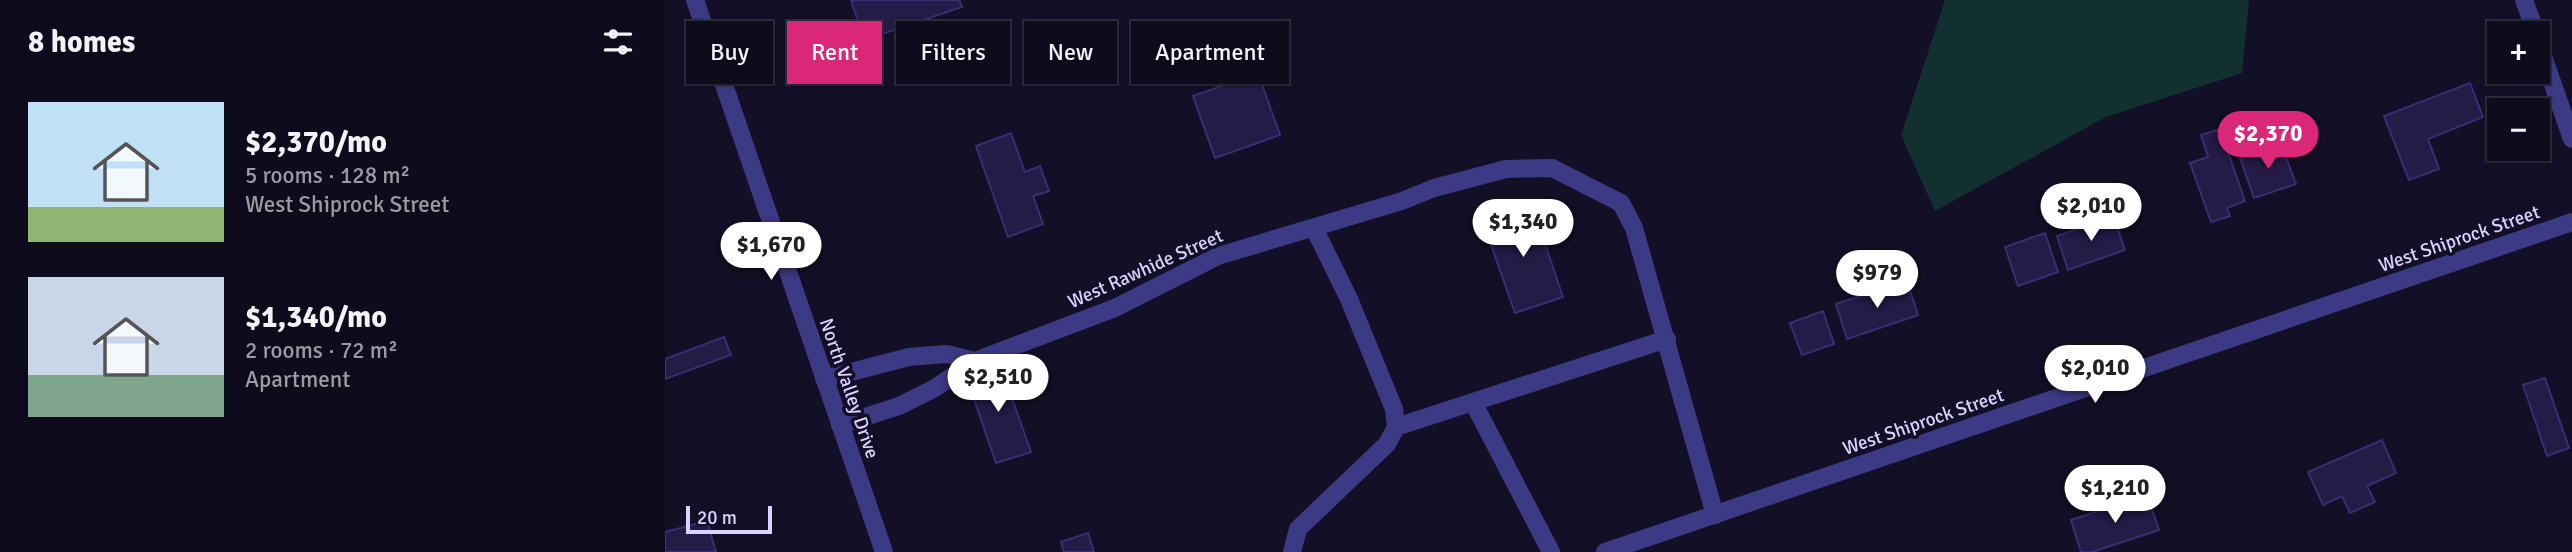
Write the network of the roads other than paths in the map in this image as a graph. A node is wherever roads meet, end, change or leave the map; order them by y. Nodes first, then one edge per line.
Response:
1 (695, 0) edge
2 (2524, 0) edge
3 (2532, 21) edge
4 (2550, 76) edge
5 (2572, 139) edge
6 (2572, 222) edge
7 (1314, 228) junction
8 (1667, 339) junction
9 (975, 361) junction
10 (824, 379) junction
11 (1473, 402) junction
12 (840, 425) junction
13 (1396, 427) junction
14 (1714, 515) junction
15 (884, 552) edge
16 (1292, 552) edge
17 (1551, 552) edge
18 (1605, 552) edge

1 - 10 street, North Valley Drive
2 - 3 street
4 - 5 street
6 - 14 street, West Shiprock Street
7 - 8 street, West Rawhide Street
7 - 9 street, West Rawhide Street
7 - 13 street
8 - 11 street
8 - 14 street, West Rawhide Street
9 - 10 street
9 - 12 street, West Rawhide Street
10 - 12 street, North Valley Drive
11 - 13 street
11 - 17 street
12 - 15 street, North Valley Drive
13 - 16 street
14 - 18 street, West Shiprock Street

